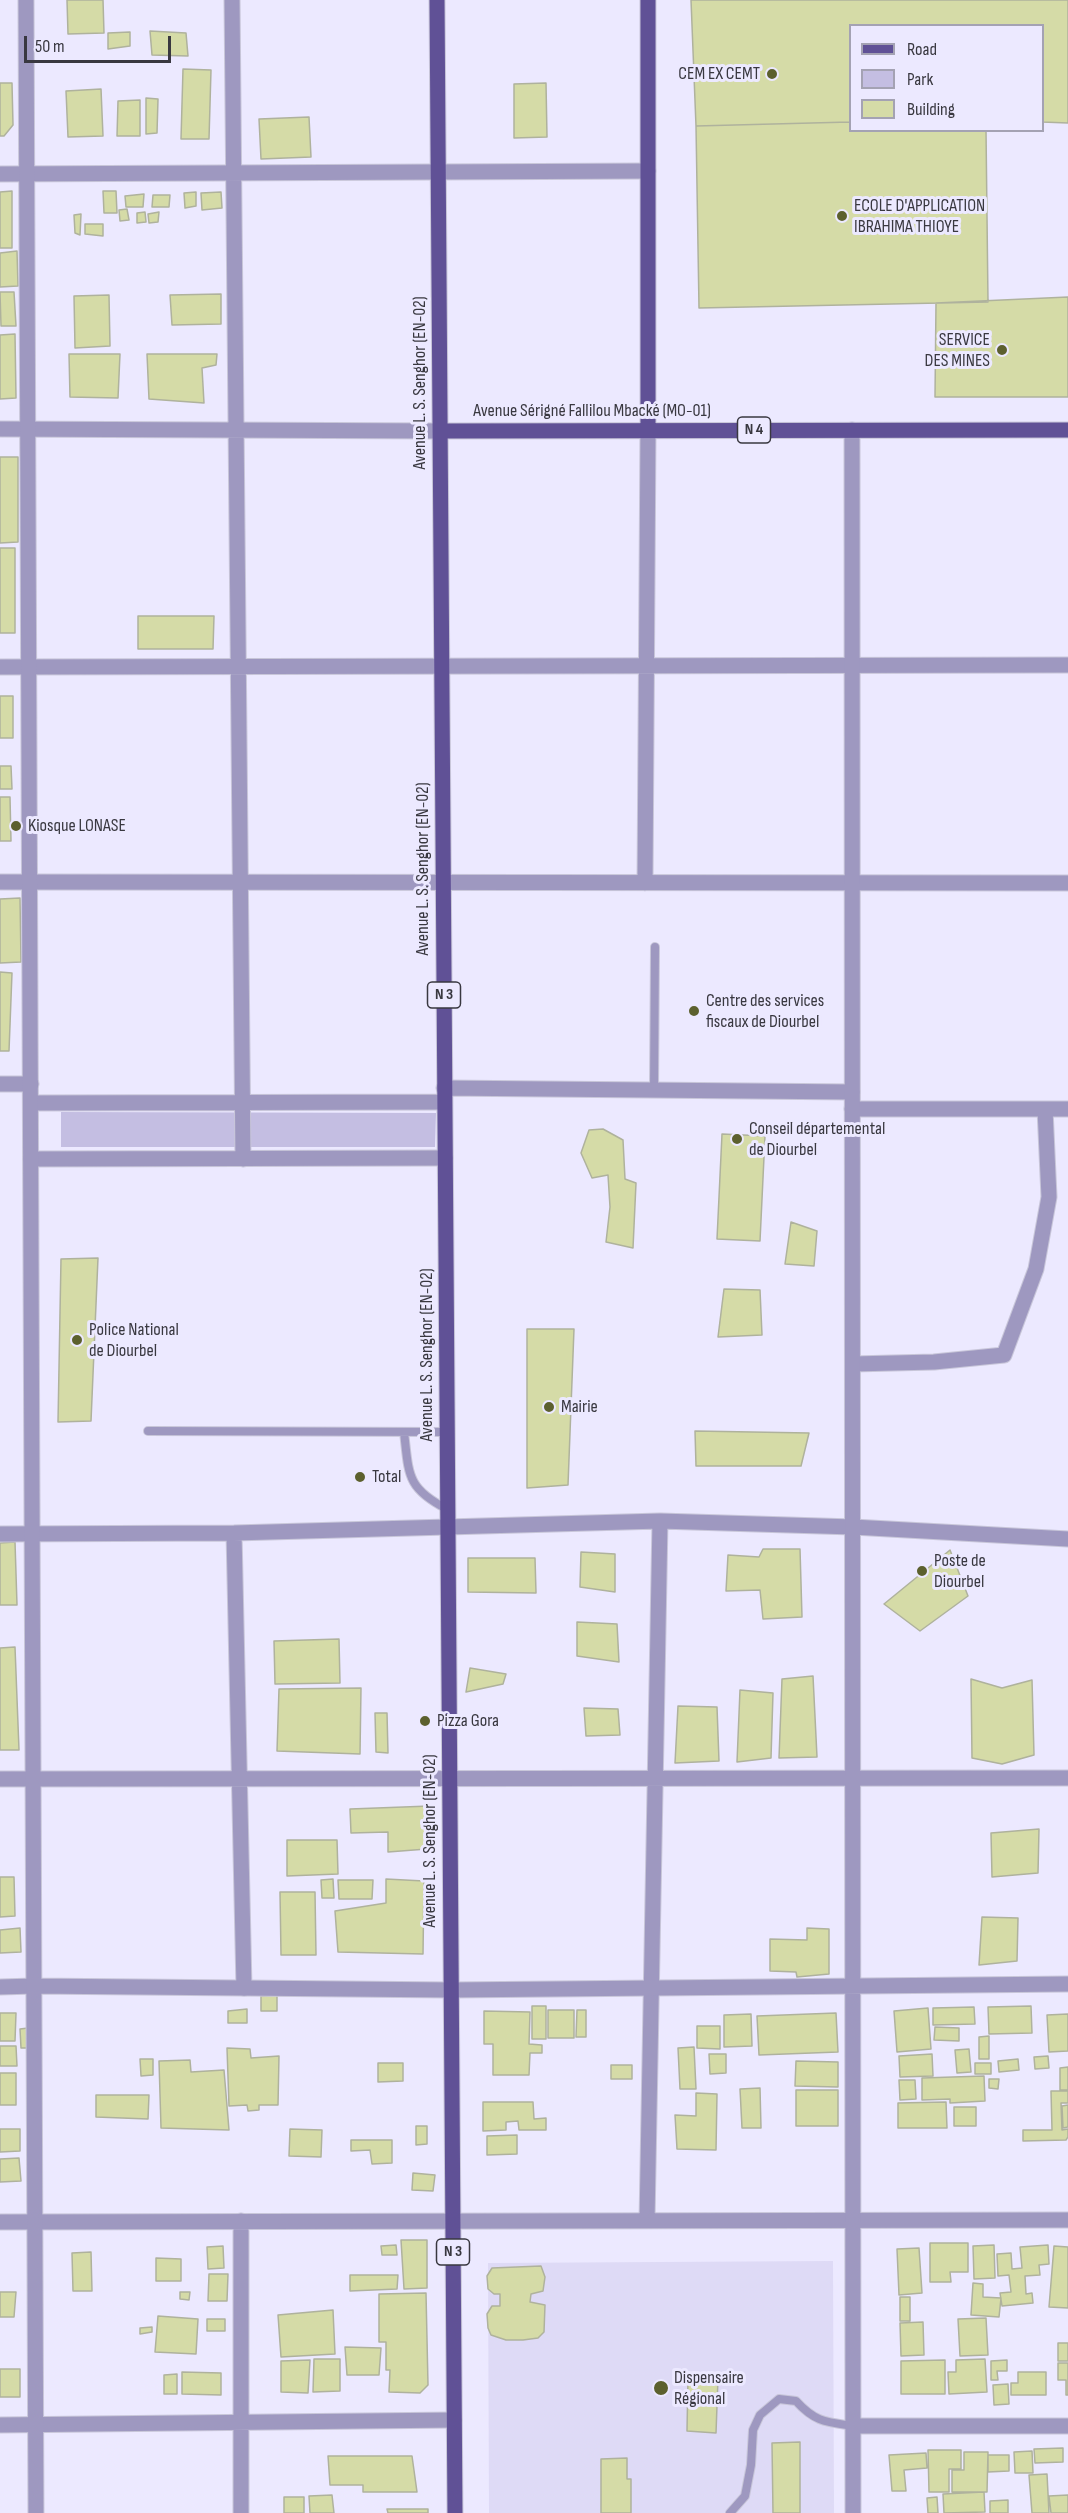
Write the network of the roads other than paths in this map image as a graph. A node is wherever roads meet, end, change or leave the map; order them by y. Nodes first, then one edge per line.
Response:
1 (26, 0) edge
2 (232, 0) edge
3 (437, 0) edge
4 (648, 0) edge
5 (648, 171) junction
6 (438, 172) junction
7 (234, 173) junction
8 (0, 174) edge
9 (27, 174) junction
10 (0, 429) edge
11 (28, 429) junction
12 (236, 429) junction
13 (648, 430) junction
14 (852, 430) junction
15 (1068, 430) edge
16 (440, 431) junction
17 (1068, 665) edge
18 (238, 666) junction
19 (646, 666) junction
20 (852, 666) junction
21 (0, 667) edge
22 (29, 667) junction
23 (441, 667) junction
24 (0, 882) edge
25 (30, 882) junction
26 (240, 882) junction
27 (443, 883) junction
28 (645, 883) junction
29 (852, 883) junction
30 (1068, 883) edge
31 (655, 946) dead end
32 (0, 1084) edge
33 (31, 1084) junction
34 (654, 1091) junction
35 (852, 1092) junction
36 (444, 1095) junction
37 (242, 1101) junction
38 (31, 1103) junction
39 (1045, 1108) junction
40 (1068, 1108) edge
41 (852, 1109) junction
42 (445, 1158) junction
43 (31, 1159) junction
44 (243, 1159) junction
45 (852, 1364) junction
46 (148, 1431) dead end
47 (404, 1432) junction
48 (447, 1432) junction
49 (447, 1509) junction
50 (660, 1521) junction
51 (447, 1526) junction
52 (853, 1527) junction
53 (234, 1533) junction
54 (0, 1534) edge
55 (32, 1534) junction
56 (1068, 1539) edge
57 (853, 1778) junction
58 (1068, 1778) edge
59 (0, 1779) edge
60 (33, 1779) junction
61 (239, 1779) junction
62 (449, 1779) junction
63 (656, 1779) junction
64 (1068, 1984) edge
65 (34, 1986) junction
66 (853, 1986) junction
67 (0, 1987) edge
68 (244, 1988) junction
69 (652, 1988) junction
70 (451, 1990) junction
71 (853, 2220) junction
72 (1068, 2220) edge
73 (241, 2221) junction
74 (452, 2221) junction
75 (647, 2221) junction
76 (0, 2222) edge
77 (35, 2222) junction
78 (454, 2420) junction
79 (241, 2422) junction
80 (0, 2425) edge
81 (36, 2425) junction
82 (853, 2426) junction
83 (1068, 2426) edge
84 (36, 2513) edge
85 (241, 2513) edge
86 (454, 2513) edge
87 (730, 2513) edge
88 (853, 2513) edge

1 - 9 street
2 - 7 street
3 - 6 main road, Avenue L. S. Senghor (EN-02) / N 3
4 - 5 main road
5 - 6 street
5 - 13 main road
6 - 7 street
6 - 16 main road, Avenue L. S. Senghor (EN-02) / N 3
7 - 9 street
7 - 12 street
8 - 9 street
9 - 11 street
10 - 11 street
11 - 12 street
11 - 22 street
12 - 16 street
12 - 18 street
13 - 14 main road, Avenue Sérigné Fallilou Mbacké (MO-01) / N 4
13 - 16 main road, Avenue Sérigné Fallilou Mbacké (MO-01) / N 4
13 - 19 street
14 - 15 main road, Avenue Sérigné Fallilou Mbacké (MO-01) / N 4
14 - 20 street
16 - 23 main road, Avenue L. S. Senghor (EN-02) / N 3
17 - 20 street
18 - 22 street
18 - 23 street
18 - 26 street
19 - 20 street
19 - 23 street
19 - 28 street
20 - 29 street
21 - 22 street
22 - 25 street
23 - 27 main road, Avenue L. S. Senghor (EN-02) / N 3
24 - 25 street
25 - 26 street
25 - 33 street
26 - 27 street
26 - 37 street
27 - 28 street
27 - 36 main road, Avenue L. S. Senghor (EN-02) / N 3
28 - 29 street
29 - 30 street
29 - 35 street
31 - 34 lane
32 - 33 street
33 - 38 street
34 - 35 street
34 - 36 street
35 - 41 street
36 - 37 street
36 - 42 main road, Avenue L. S. Senghor (EN-02) / N 3
37 - 38 street
37 - 44 street
38 - 43 street
39 - 40 street
39 - 41 street
39 - 45 street
41 - 45 street
42 - 44 street
42 - 48 main road, Avenue L. S. Senghor (EN-02) / N 3
43 - 44 street
43 - 55 street
45 - 52 street
46 - 47 lane
47 - 48 lane
47 - 49 lane
48 - 49 main road, Avenue L. S. Senghor (EN-02) / N 3
49 - 51 main road, Avenue L. S. Senghor (EN-02) / N 3
50 - 51 street
50 - 52 street
50 - 63 street
51 - 53 street
51 - 62 main road, Avenue L. S. Senghor (EN-02) / N 3
52 - 56 street
52 - 57 street
53 - 55 street
53 - 61 street
54 - 55 street
55 - 60 street
57 - 58 street
57 - 63 street
57 - 66 street
59 - 60 street
60 - 61 street
60 - 65 street
61 - 62 street
61 - 68 street
62 - 63 street
62 - 70 main road, Avenue L. S. Senghor (EN-02) / N 3
63 - 69 street
64 - 66 street
65 - 67 street
65 - 68 street
65 - 77 street
66 - 69 street
66 - 71 street
68 - 70 street
69 - 70 street
69 - 75 street
70 - 74 main road, N 3
71 - 72 street
71 - 75 street
71 - 82 street
73 - 74 street
73 - 77 street
73 - 79 street
74 - 75 street
74 - 78 main road, N 3
76 - 77 street
77 - 81 street
78 - 79 street
78 - 86 main road, N 3
79 - 81 street
79 - 85 street
80 - 81 street
81 - 84 street
82 - 83 street
82 - 87 lane
82 - 88 street

